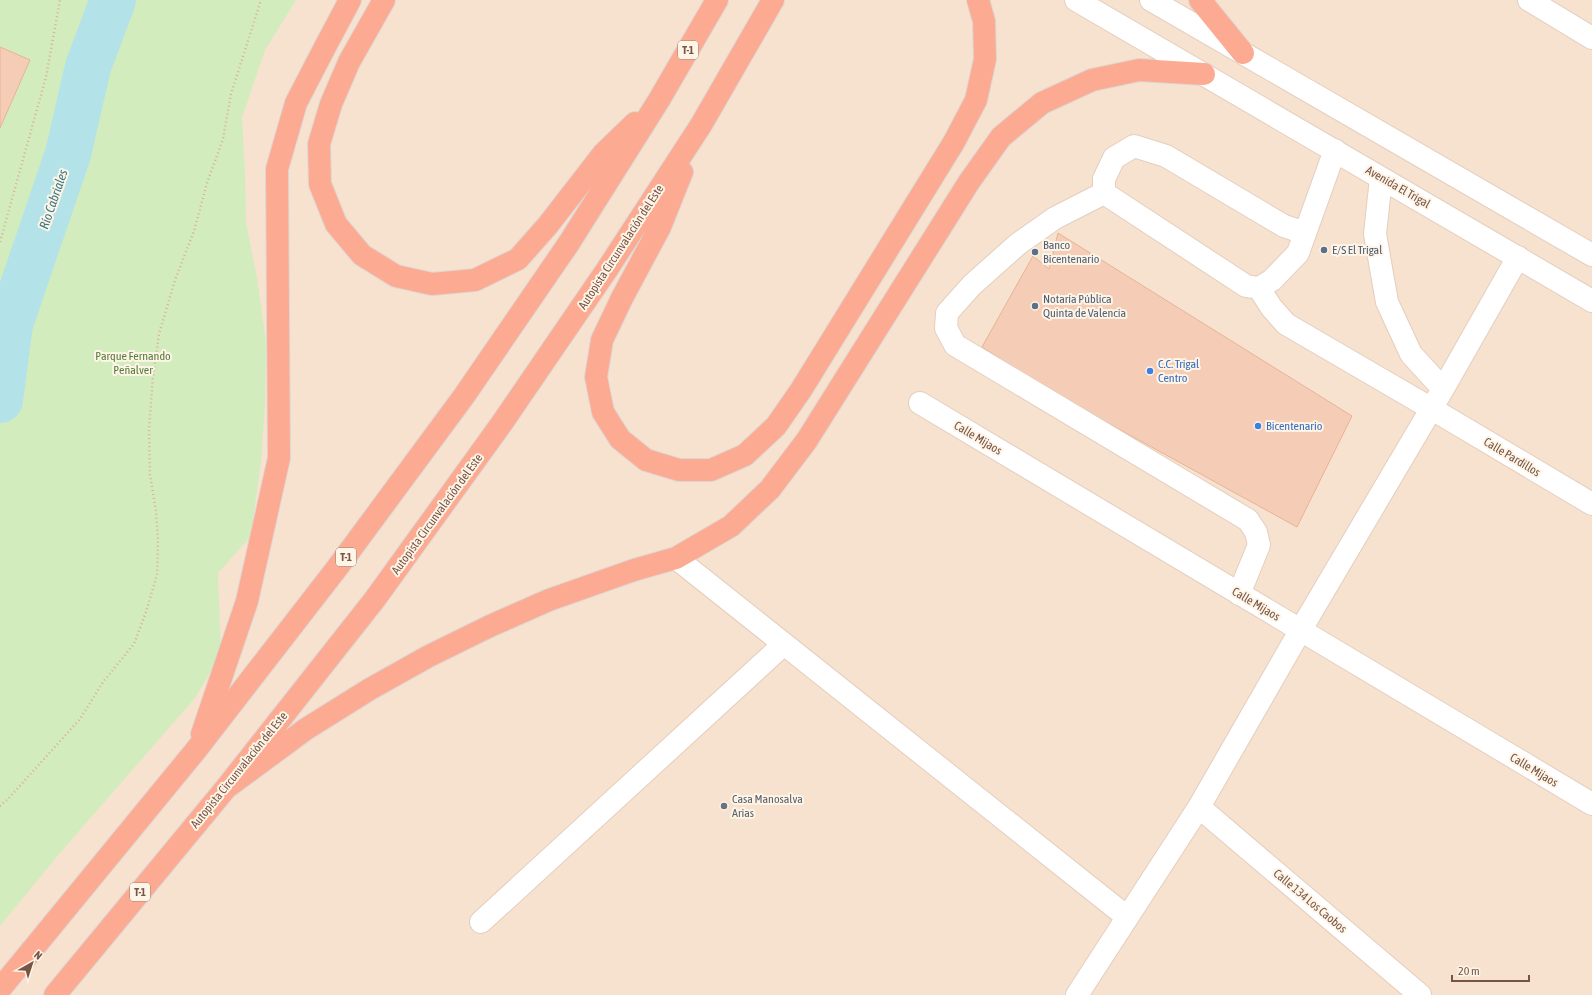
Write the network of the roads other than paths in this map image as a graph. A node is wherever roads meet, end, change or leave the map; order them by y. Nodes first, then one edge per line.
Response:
1 (350, 0) edge
2 (384, 0) edge
3 (716, 0) edge
4 (773, 0) edge
5 (978, 0) edge
6 (1076, 0) edge
7 (1150, 0) edge
8 (1200, 0) edge
9 (1529, 0) edge
10 (1592, 38) edge
11 (1243, 52) junction
12 (1204, 74) junction
13 (659, 100) junction
14 (701, 125) junction
15 (1335, 150) junction
16 (1381, 178) junction
17 (1104, 193) junction
18 (1306, 234) junction
19 (1592, 255) edge
20 (1518, 257) junction
21 (1259, 288) junction
22 (1592, 301) edge
23 (1443, 389) junction
24 (920, 403) dead end
25 (1432, 409) junction
26 (1592, 504) edge
27 (676, 558) junction
28 (1240, 594) junction
29 (1300, 631) junction
30 (784, 644) junction
31 (196, 750) junction
32 (226, 788) junction
33 (1592, 804) edge
34 (1199, 806) junction
35 (1127, 917) junction
36 (481, 922) dead end
37 (0, 989) edge
38 (55, 995) edge
39 (1077, 995) edge
40 (1420, 995) edge

1 - 31 highway
2 - 13 highway
3 - 13 highway, T-1
4 - 14 highway, Autopista Circunvalación del Este / T-1
5 - 14 highway
6 - 12 street, Avenida El Trigal
7 - 11 street
8 - 11 highway
9 - 10 street
11 - 19 street
12 - 15 street, Avenida El Trigal
12 - 27 highway
13 - 31 highway, T-1
14 - 32 highway, Autopista Circunvalación del Este / T-1
15 - 16 street, Avenida El Trigal
15 - 18 street
16 - 20 street, Avenida El Trigal
16 - 23 street
17 - 18 street
17 - 21 street
17 - 28 street
18 - 21 street
20 - 22 street, Avenida El Trigal
20 - 23 street
21 - 25 street, Calle Pardillos
23 - 25 street
24 - 28 street, Calle Mijaos
25 - 26 street, Calle Pardillos
25 - 29 street
27 - 30 street
27 - 32 highway
28 - 29 street, Calle Mijaos
29 - 33 street, Calle Mijaos
29 - 34 street
30 - 35 street
30 - 36 street
31 - 37 highway, T-1
32 - 38 highway, Autopista Circunvalación del Este / T-1
34 - 35 street
34 - 40 street, Calle 134 Los Caobos
35 - 39 street

